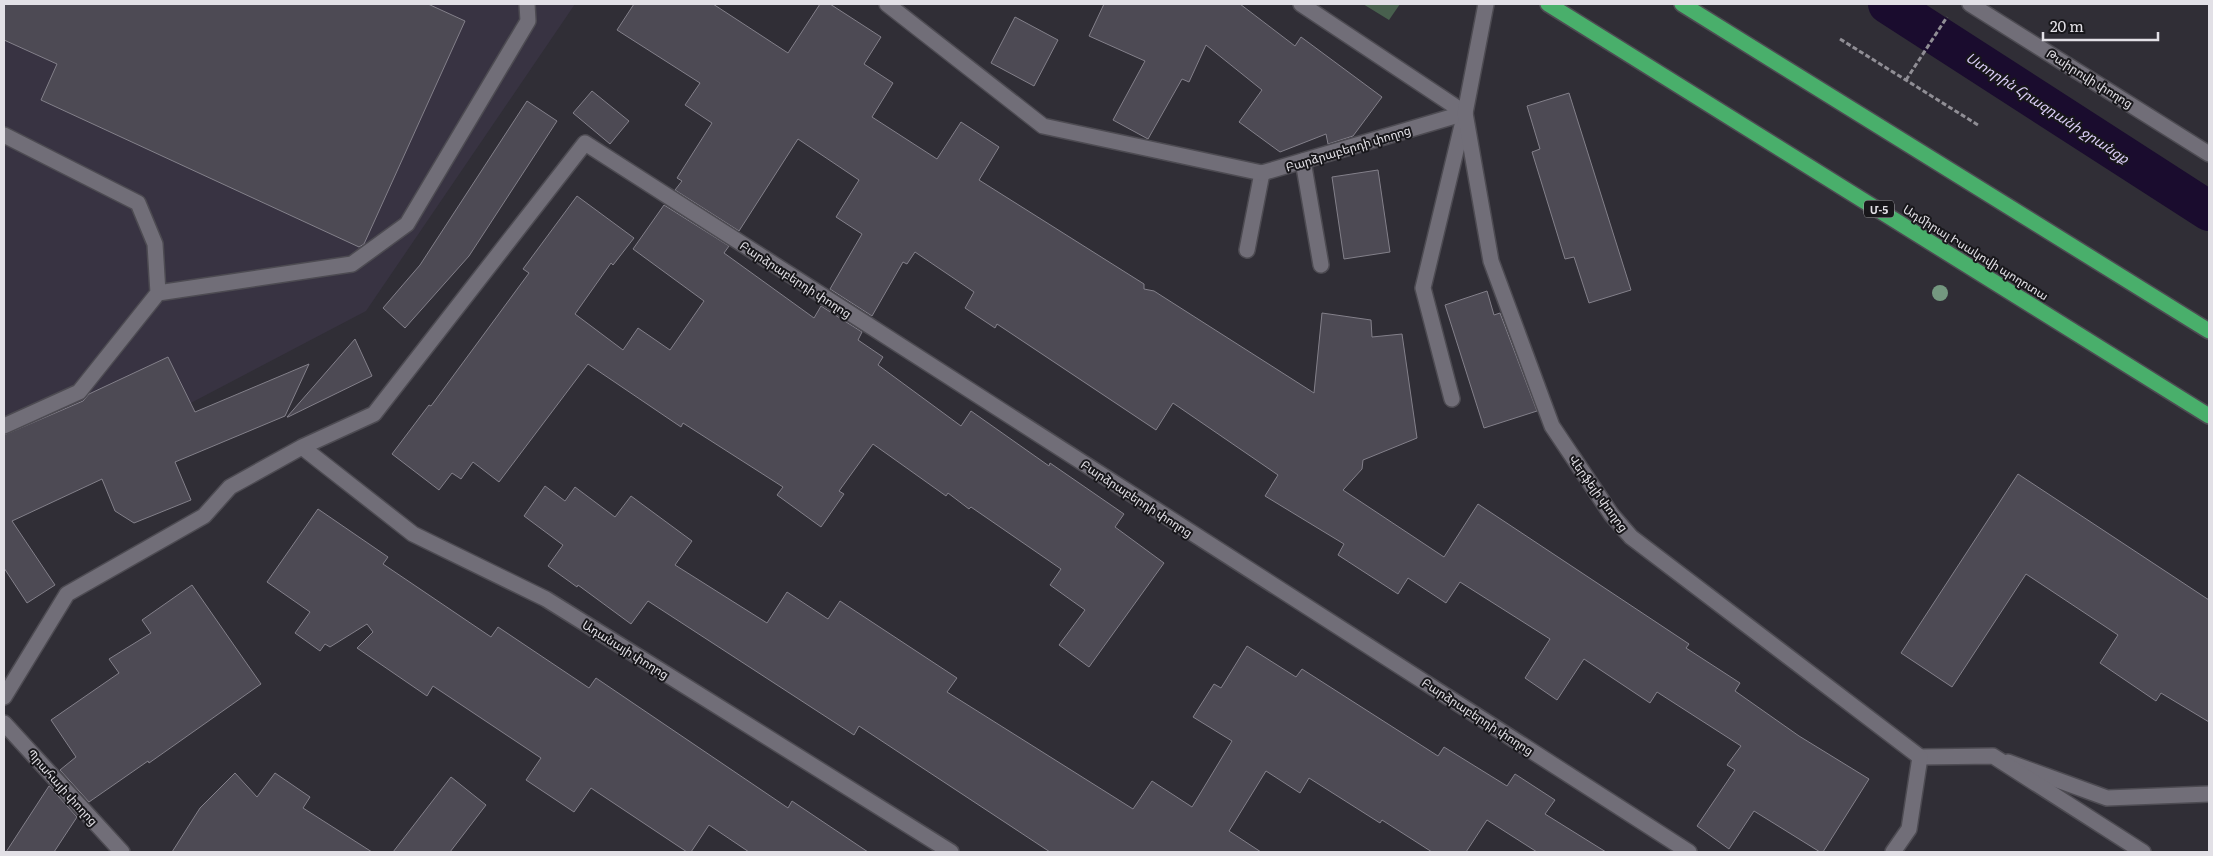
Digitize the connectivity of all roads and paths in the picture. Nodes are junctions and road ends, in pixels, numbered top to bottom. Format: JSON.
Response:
{"nodes":[{"id":1,"x":527,"y":4,"type":"edge"},
{"id":2,"x":887,"y":4,"type":"edge"},
{"id":3,"x":1301,"y":4,"type":"edge"},
{"id":4,"x":1486,"y":4,"type":"edge"},
{"id":5,"x":1548,"y":4,"type":"edge"},
{"id":6,"x":1682,"y":4,"type":"edge"},
{"id":7,"x":1970,"y":4,"type":"edge"},
{"id":8,"x":1950,"y":11,"type":"dead end"},
{"id":9,"x":1840,"y":39,"type":"dead end"},
{"id":10,"x":1906,"y":80,"type":"junction"},
{"id":11,"x":1465,"y":113,"type":"junction"},
{"id":12,"x":1978,"y":125,"type":"dead end"},
{"id":13,"x":4,"y":134,"type":"edge"},
{"id":14,"x":2209,"y":154,"type":"edge"},
{"id":15,"x":1302,"y":161,"type":"junction"},
{"id":16,"x":1262,"y":173,"type":"junction"},
{"id":17,"x":1248,"y":250,"type":"dead end"},
{"id":18,"x":1321,"y":264,"type":"dead end"},
{"id":19,"x":158,"y":293,"type":"junction"},
{"id":20,"x":2209,"y":331,"type":"edge"},
{"id":21,"x":1452,"y":399,"type":"dead end"},
{"id":22,"x":2209,"y":416,"type":"edge"},
{"id":23,"x":4,"y":426,"type":"edge"},
{"id":24,"x":302,"y":447,"type":"junction"},
{"id":25,"x":4,"y":697,"type":"edge"},
{"id":26,"x":4,"y":723,"type":"edge"},
{"id":27,"x":1993,"y":756,"type":"junction"},
{"id":28,"x":1920,"y":757,"type":"junction"},
{"id":29,"x":2209,"y":794,"type":"edge"},
{"id":30,"x":122,"y":852,"type":"edge"},
{"id":31,"x":951,"y":852,"type":"edge"},
{"id":32,"x":1689,"y":852,"type":"edge"},
{"id":33,"x":1893,"y":852,"type":"edge"},
{"id":34,"x":2143,"y":852,"type":"edge"}],
"edges":[{"from":1,"to":19,"type":"street"},
{"from":2,"to":16,"type":"street","name":"Բարձրաբերդի փողոց"},
{"from":3,"to":11,"type":"street"},
{"from":4,"to":11,"type":"street","name":"Վերֆելի փողոց"},
{"from":5,"to":22,"type":"highway","name":"Ադմիրալ Իսակովի պողոտա","number":"Մ-5"},
{"from":6,"to":20,"type":"highway"},
{"from":7,"to":14,"type":"street","name":"Թաիրովի փողոց"},
{"from":8,"to":10,"type":"path"},
{"from":9,"to":10,"type":"path"},
{"from":10,"to":12,"type":"path"},
{"from":11,"to":15,"type":"street","name":"Բարձրաբերդի փողոց"},
{"from":11,"to":21,"type":"street"},
{"from":11,"to":28,"type":"street","name":"Վերֆելի փողոց"},
{"from":13,"to":19,"type":"street"},
{"from":15,"to":16,"type":"street","name":"Բարձրաբերդի փողոց"},
{"from":15,"to":18,"type":"street"},
{"from":16,"to":17,"type":"street"},
{"from":19,"to":23,"type":"street"},
{"from":24,"to":25,"type":"street"},
{"from":24,"to":31,"type":"street","name":"Ադանայի փողոց"},
{"from":24,"to":32,"type":"street","name":"Բարձրաբերդի փողոց"},
{"from":26,"to":30,"type":"street","name":"Պրահայի փողոց"},
{"from":27,"to":28,"type":"street"},
{"from":27,"to":29,"type":"street"},
{"from":27,"to":34,"type":"street"},
{"from":28,"to":33,"type":"street"}]}
